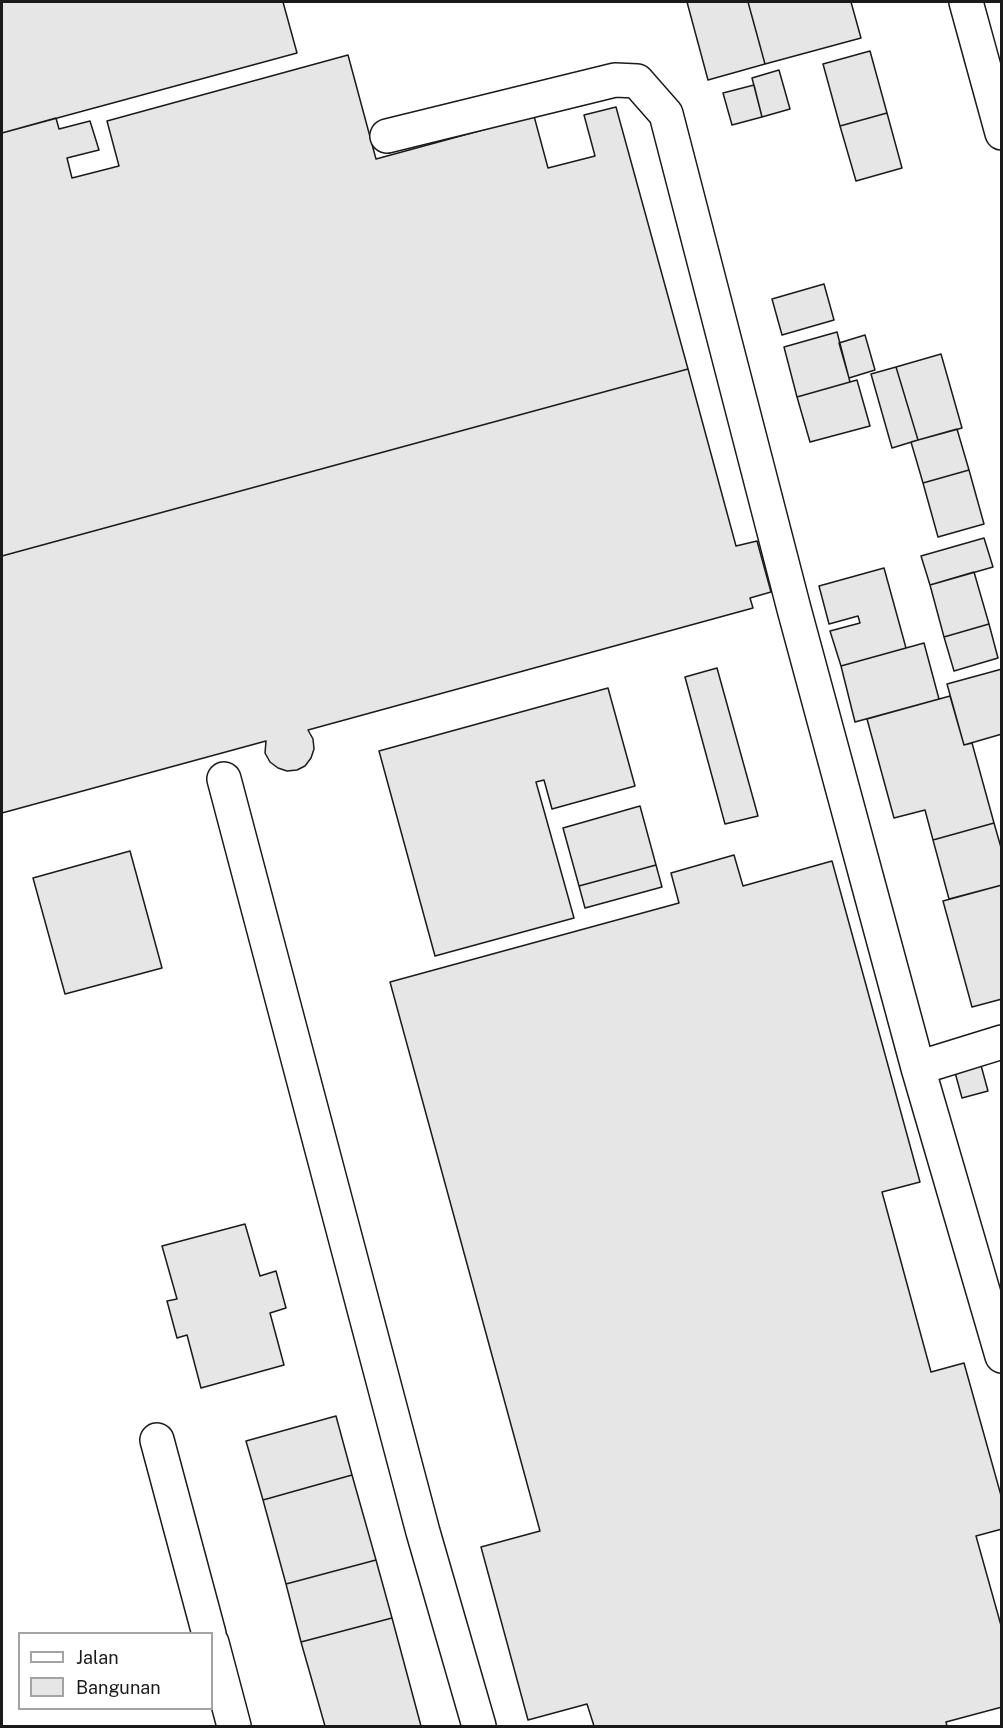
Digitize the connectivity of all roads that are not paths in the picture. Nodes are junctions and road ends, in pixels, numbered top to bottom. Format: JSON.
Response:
{"nodes":[{"id":1,"x":966,"y":2,"type":"edge"},
{"id":2,"x":1002,"y":133,"type":"edge"},
{"id":3,"x":387,"y":136,"type":"dead end"},
{"id":4,"x":225,"y":779,"type":"dead end"},
{"id":5,"x":1002,"y":1042,"type":"edge"},
{"id":6,"x":918,"y":1068,"type":"junction"},
{"id":7,"x":1002,"y":1356,"type":"edge"},
{"id":8,"x":157,"y":1440,"type":"dead end"},
{"id":9,"x":208,"y":1632,"type":"edge"},
{"id":10,"x":213,"y":1647,"type":"edge"},
{"id":11,"x":234,"y":1726,"type":"edge"},
{"id":12,"x":479,"y":1726,"type":"edge"}],
"edges":[{"from":1,"to":2,"type":"street"},
{"from":3,"to":6,"type":"street"},
{"from":4,"to":12,"type":"street"},
{"from":5,"to":6,"type":"street"},
{"from":6,"to":7,"type":"street"},
{"from":8,"to":9,"type":"street"},
{"from":10,"to":11,"type":"street"}]}
